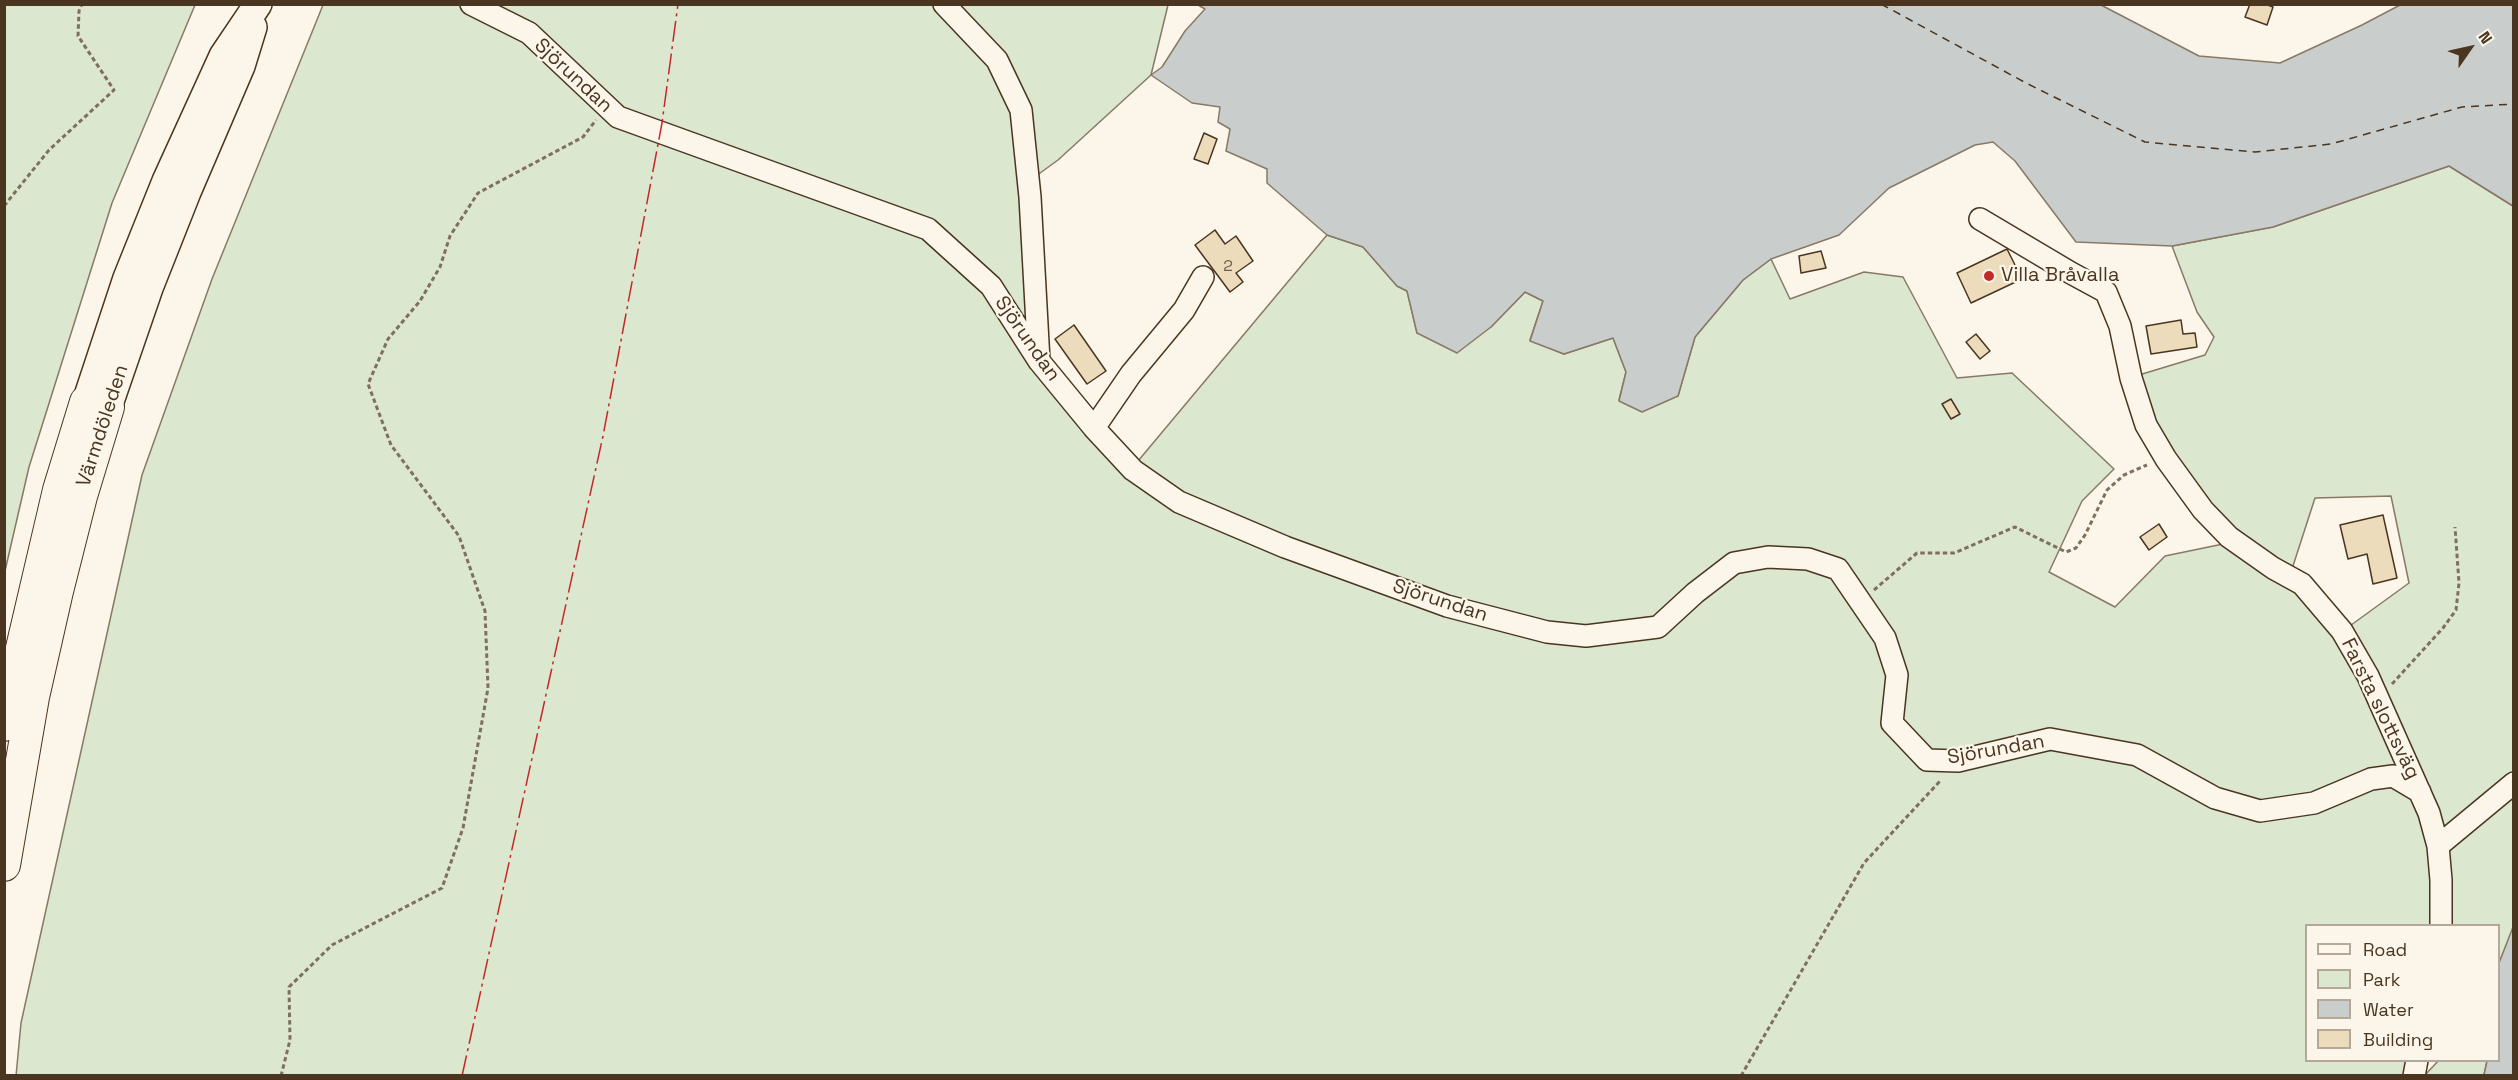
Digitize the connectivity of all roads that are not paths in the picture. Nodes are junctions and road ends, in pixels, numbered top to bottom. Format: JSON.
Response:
{"nodes":[{"id":1,"x":259,"y":4,"type":"edge"},
{"id":2,"x":471,"y":4,"type":"edge"},
{"id":3,"x":944,"y":4,"type":"edge"},
{"id":4,"x":1980,"y":219,"type":"dead end"},
{"id":5,"x":1203,"y":277,"type":"dead end"},
{"id":6,"x":1039,"y":361,"type":"junction"},
{"id":7,"x":97,"y":405,"type":"junction"},
{"id":8,"x":1094,"y":428,"type":"junction"},
{"id":9,"x":4,"y":725,"type":"edge"},
{"id":10,"x":2514,"y":783,"type":"edge"},
{"id":11,"x":2420,"y":792,"type":"junction"},
{"id":12,"x":2438,"y":846,"type":"junction"},
{"id":13,"x":4,"y":865,"type":"edge"},
{"id":14,"x":2441,"y":924,"type":"edge"}],
"edges":[{"from":1,"to":7,"type":"main road","name":"Värmdöleden"},
{"from":2,"to":6,"type":"street","name":"Sjörundan"},
{"from":3,"to":6,"type":"street"},
{"from":4,"to":11,"type":"street","name":"Farsta slottsväg"},
{"from":5,"to":8,"type":"street"},
{"from":6,"to":8,"type":"street","name":"Sjörundan"},
{"from":7,"to":9,"type":"highway","name":"Värmdöleden"},
{"from":7,"to":13,"type":"highway","name":"Värmdöleden"},
{"from":8,"to":11,"type":"street","name":"Sjörundan"},
{"from":10,"to":12,"type":"street"},
{"from":11,"to":12,"type":"street","name":"Farsta slottsväg"},
{"from":12,"to":14,"type":"street","name":"Farsta slottsväg"}]}
